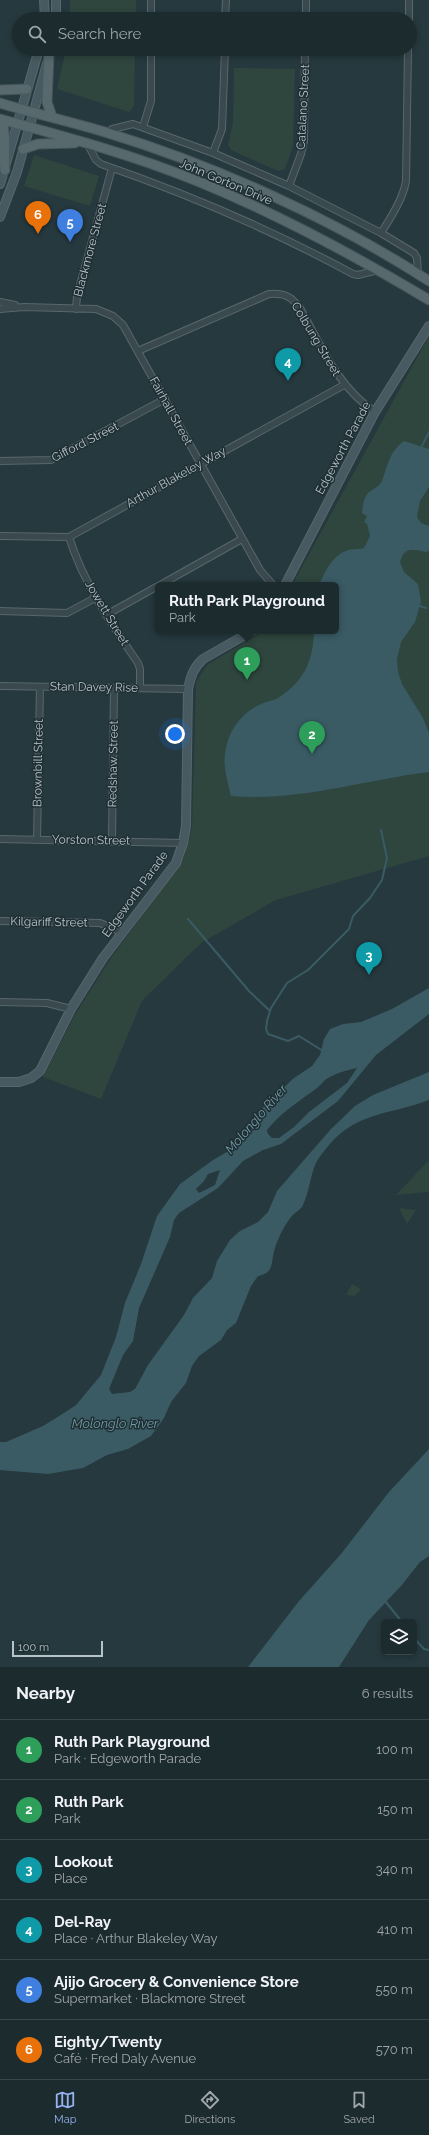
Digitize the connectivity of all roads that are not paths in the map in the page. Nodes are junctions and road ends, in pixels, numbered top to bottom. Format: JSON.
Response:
{"nodes":[{"id":1,"x":44,"y":0,"type":"edge"},
{"id":2,"x":56,"y":0,"type":"edge"},
{"id":3,"x":151,"y":0,"type":"edge"},
{"id":4,"x":226,"y":0,"type":"edge"},
{"id":5,"x":306,"y":0,"type":"edge"},
{"id":6,"x":409,"y":0,"type":"edge"},
{"id":7,"x":44,"y":12,"type":"edge"},
{"id":8,"x":56,"y":12,"type":"edge"},
{"id":9,"x":151,"y":12,"type":"edge"},
{"id":10,"x":225,"y":12,"type":"edge"},
{"id":11,"x":306,"y":12,"type":"edge"},
{"id":12,"x":409,"y":12,"type":"edge"},
{"id":13,"x":37,"y":56,"type":"edge"},
{"id":14,"x":49,"y":56,"type":"edge"},
{"id":15,"x":50,"y":56,"type":"edge"},
{"id":16,"x":151,"y":56,"type":"edge"},
{"id":17,"x":225,"y":56,"type":"edge"},
{"id":18,"x":305,"y":56,"type":"edge"},
{"id":19,"x":408,"y":56,"type":"edge"},
{"id":20,"x":0,"y":90,"type":"edge"},
{"id":21,"x":27,"y":90,"type":"junction"},
{"id":22,"x":0,"y":103,"type":"edge"},
{"id":23,"x":22,"y":109,"type":"junction"},
{"id":24,"x":33,"y":112,"type":"junction"},
{"id":25,"x":52,"y":117,"type":"junction"},
{"id":26,"x":1,"y":120,"type":"edge"},
{"id":27,"x":18,"y":124,"type":"junction"},
{"id":28,"x":29,"y":127,"type":"junction"},
{"id":29,"x":143,"y":127,"type":"junction"},
{"id":30,"x":109,"y":133,"type":"junction"},
{"id":31,"x":86,"y":143,"type":"junction"},
{"id":32,"x":23,"y":149,"type":"junction"},
{"id":33,"x":214,"y":153,"type":"junction"},
{"id":34,"x":112,"y":168,"type":"junction"},
{"id":35,"x":5,"y":170,"type":"junction"},
{"id":36,"x":0,"y":184,"type":"edge"},
{"id":37,"x":289,"y":186,"type":"junction"},
{"id":38,"x":0,"y":217,"type":"edge"},
{"id":39,"x":381,"y":232,"type":"junction"},
{"id":40,"x":378,"y":270,"type":"junction"},
{"id":41,"x":418,"y":274,"type":"junction"},
{"id":42,"x":429,"y":281,"type":"edge"},
{"id":43,"x":429,"y":300,"type":"edge"},
{"id":44,"x":0,"y":302,"type":"edge"},
{"id":45,"x":24,"y":307,"type":"junction"},
{"id":46,"x":0,"y":309,"type":"edge"},
{"id":47,"x":76,"y":309,"type":"junction"},
{"id":48,"x":429,"y":326,"type":"edge"},
{"id":49,"x":138,"y":351,"type":"junction"},
{"id":50,"x":344,"y":385,"type":"junction"},
{"id":51,"x":165,"y":399,"type":"junction"},
{"id":52,"x":375,"y":412,"type":"junction"},
{"id":53,"x":0,"y":461,"type":"edge"},
{"id":54,"x":201,"y":464,"type":"junction"},
{"id":55,"x":0,"y":536,"type":"edge"},
{"id":56,"x":68,"y":537,"type":"junction"},
{"id":57,"x":242,"y":539,"type":"junction"},
{"id":58,"x":166,"y":582,"type":"edge"},
{"id":59,"x":270,"y":582,"type":"edge"},
{"id":60,"x":287,"y":582,"type":"edge"},
{"id":61,"x":155,"y":588,"type":"edge"},
{"id":62,"x":97,"y":597,"type":"junction"},
{"id":63,"x":0,"y":611,"type":"edge"},
{"id":64,"x":106,"y":615,"type":"junction"},
{"id":65,"x":247,"y":634,"type":"edge"},
{"id":66,"x":0,"y":686,"type":"edge"},
{"id":67,"x":40,"y":687,"type":"junction"},
{"id":68,"x":114,"y":688,"type":"junction"},
{"id":69,"x":140,"y":688,"type":"junction"},
{"id":70,"x":188,"y":689,"type":"junction"},
{"id":71,"x":0,"y":839,"type":"edge"},
{"id":72,"x":37,"y":840,"type":"junction"},
{"id":73,"x":112,"y":841,"type":"junction"},
{"id":74,"x":183,"y":843,"type":"junction"},
{"id":75,"x":0,"y":921,"type":"edge"},
{"id":76,"x":121,"y":932,"type":"junction"},
{"id":77,"x":0,"y":1002,"type":"edge"},
{"id":78,"x":71,"y":1009,"type":"junction"},
{"id":79,"x":0,"y":1082,"type":"edge"}],
"edges":[{"from":1,"to":7,"type":"street"},
{"from":2,"to":8,"type":"street"},
{"from":3,"to":9,"type":"street"},
{"from":4,"to":10,"type":"street"},
{"from":5,"to":11,"type":"street"},
{"from":6,"to":12,"type":"street"},
{"from":13,"to":21,"type":"street"},
{"from":14,"to":24,"type":"street"},
{"from":15,"to":25,"type":"main road"},
{"from":16,"to":29,"type":"street"},
{"from":17,"to":33,"type":"street"},
{"from":18,"to":37,"type":"street","name":"Catalano Street"},
{"from":19,"to":39,"type":"street"},
{"from":20,"to":21,"type":"main road"},
{"from":21,"to":23,"type":"street"},
{"from":22,"to":23,"type":"main road","name":"John Gorton Drive"},
{"from":23,"to":24,"type":"main road","name":"John Gorton Drive"},
{"from":23,"to":27,"type":"street"},
{"from":24,"to":25,"type":"main road","name":"John Gorton Drive"},
{"from":24,"to":28,"type":"street"},
{"from":25,"to":30,"type":"main road","name":"John Gorton Drive"},
{"from":26,"to":27,"type":"main road","name":"John Gorton Drive"},
{"from":26,"to":35,"type":"main road"},
{"from":27,"to":28,"type":"main road","name":"John Gorton Drive"},
{"from":27,"to":35,"type":"street"},
{"from":28,"to":31,"type":"main road","name":"John Gorton Drive"},
{"from":28,"to":32,"type":"street"},
{"from":29,"to":30,"type":"street","name":"John Gorton Drive"},
{"from":29,"to":33,"type":"street","name":"John Gorton Drive"},
{"from":30,"to":41,"type":"main road","name":"John Gorton Drive"},
{"from":31,"to":32,"type":"main road"},
{"from":31,"to":34,"type":"street"},
{"from":31,"to":40,"type":"main road","name":"John Gorton Drive"},
{"from":32,"to":38,"type":"street"},
{"from":33,"to":37,"type":"street","name":"John Gorton Drive"},
{"from":34,"to":40,"type":"street"},
{"from":34,"to":47,"type":"street","name":"Blackmore Street"},
{"from":35,"to":36,"type":"street"},
{"from":37,"to":39,"type":"street","name":"John Gorton Drive"},
{"from":39,"to":41,"type":"street","name":"John Gorton Drive"},
{"from":40,"to":43,"type":"main road","name":"John Gorton Drive"},
{"from":41,"to":42,"type":"main road","name":"John Gorton Drive"},
{"from":44,"to":45,"type":"street","name":"Fairhall Street"},
{"from":45,"to":46,"type":"street","name":"Fairhall Street"},
{"from":45,"to":47,"type":"street","name":"Fairhall Street"},
{"from":47,"to":49,"type":"street","name":"Fairhall Street"},
{"from":48,"to":52,"type":"street","name":"Edgeworth Parade"},
{"from":49,"to":50,"type":"street","name":"Colbung Street"},
{"from":49,"to":51,"type":"street","name":"Fairhall Street"},
{"from":50,"to":52,"type":"street","name":"Colbung Street"},
{"from":50,"to":54,"type":"street","name":"Arthur Blakeley Way"},
{"from":51,"to":53,"type":"street","name":"Gifford Street"},
{"from":51,"to":54,"type":"street","name":"Fairhall Street"},
{"from":52,"to":60,"type":"street","name":"Edgeworth Parade"},
{"from":54,"to":56,"type":"street","name":"Arthur Blakeley Way"},
{"from":54,"to":57,"type":"street","name":"Fairhall Street"},
{"from":55,"to":56,"type":"street","name":"Arthur Blakeley Way"},
{"from":56,"to":62,"type":"street","name":"Jowett Street"},
{"from":57,"to":58,"type":"street"},
{"from":57,"to":59,"type":"street","name":"Fairhall Street"},
{"from":61,"to":64,"type":"street"},
{"from":62,"to":63,"type":"street"},
{"from":62,"to":64,"type":"street","name":"Jowett Street"},
{"from":64,"to":69,"type":"street","name":"Jowett Street"},
{"from":65,"to":70,"type":"street","name":"Edgeworth Parade"},
{"from":66,"to":67,"type":"street","name":"Stan Davey Rise"},
{"from":67,"to":68,"type":"street","name":"Stan Davey Rise"},
{"from":67,"to":72,"type":"street","name":"Brownbill Street"},
{"from":68,"to":69,"type":"street","name":"Stan Davey Rise"},
{"from":68,"to":73,"type":"street","name":"Redshaw Street"},
{"from":69,"to":70,"type":"street","name":"Stan Davey Rise"},
{"from":70,"to":74,"type":"street","name":"Edgeworth Parade"},
{"from":71,"to":72,"type":"street","name":"Yorston Street"},
{"from":72,"to":73,"type":"street","name":"Yorston Street"},
{"from":73,"to":74,"type":"street","name":"Yorston Street"},
{"from":74,"to":76,"type":"street","name":"Edgeworth Parade"},
{"from":75,"to":76,"type":"street","name":"Kilgariff Street"},
{"from":76,"to":78,"type":"street","name":"Edgeworth Parade"},
{"from":77,"to":78,"type":"street"},
{"from":78,"to":79,"type":"street","name":"Edgeworth Parade"}]}
